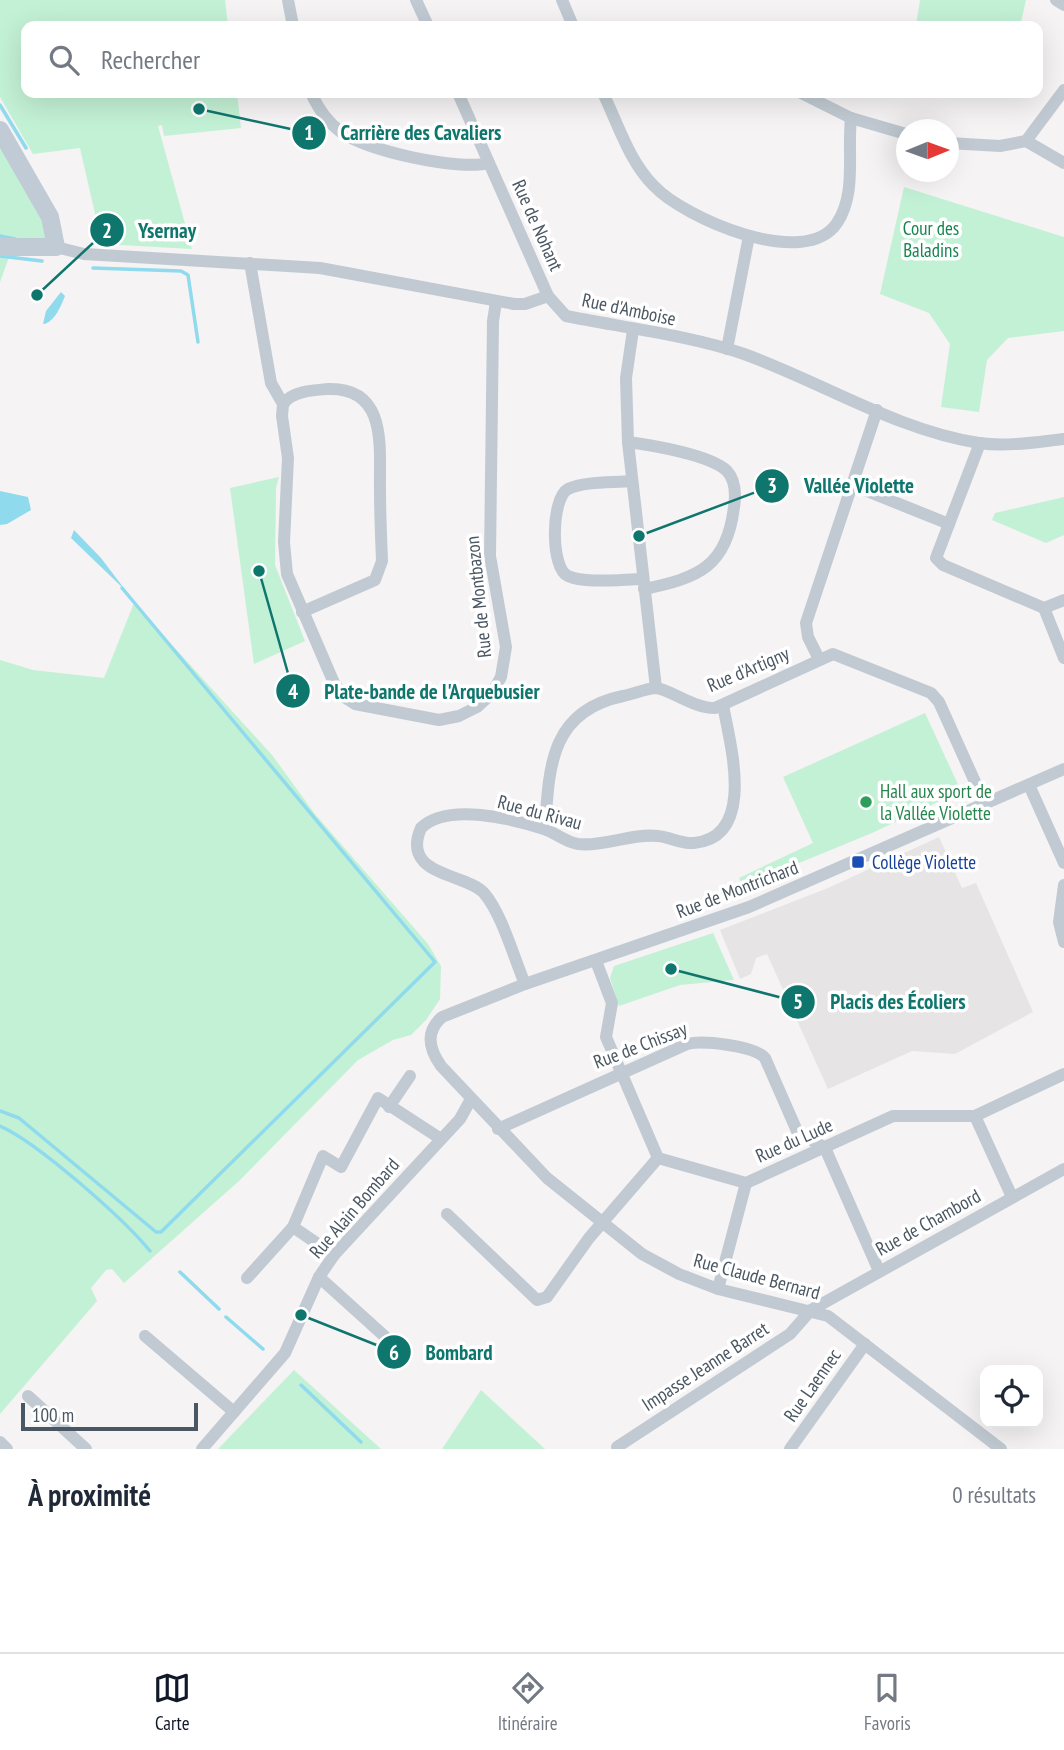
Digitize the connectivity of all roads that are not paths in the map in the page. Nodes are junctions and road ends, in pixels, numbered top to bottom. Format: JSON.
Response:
{"nodes":[{"id":1,"x":288,"y":0,"type":"edge"},
{"id":2,"x":416,"y":0,"type":"edge"},
{"id":3,"x":562,"y":0,"type":"edge"},
{"id":4,"x":1056,"y":0,"type":"edge"},
{"id":5,"x":1064,"y":5,"type":"edge"},
{"id":6,"x":292,"y":21,"type":"edge"},
{"id":7,"x":426,"y":21,"type":"edge"},
{"id":8,"x":571,"y":21,"type":"edge"},
{"id":9,"x":1064,"y":90,"type":"edge"},
{"id":10,"x":314,"y":98,"type":"edge"},
{"id":11,"x":460,"y":98,"type":"edge"},
{"id":12,"x":605,"y":98,"type":"edge"},
{"id":13,"x":811,"y":98,"type":"edge"},
{"id":14,"x":851,"y":118,"type":"junction"},
{"id":15,"x":0,"y":130,"type":"edge"},
{"id":16,"x":896,"y":131,"type":"edge"},
{"id":17,"x":1026,"y":141,"type":"junction"},
{"id":18,"x":959,"y":144,"type":"edge"},
{"id":19,"x":489,"y":163,"type":"junction"},
{"id":20,"x":1064,"y":163,"type":"edge"},
{"id":21,"x":749,"y":236,"type":"junction"},
{"id":22,"x":0,"y":247,"type":"edge"},
{"id":23,"x":55,"y":247,"type":"junction"},
{"id":24,"x":250,"y":263,"type":"junction"},
{"id":25,"x":548,"y":296,"type":"junction"},
{"id":26,"x":496,"y":302,"type":"junction"},
{"id":27,"x":633,"y":330,"type":"junction"},
{"id":28,"x":727,"y":349,"type":"junction"},
{"id":29,"x":283,"y":404,"type":"junction"},
{"id":30,"x":877,"y":410,"type":"junction"},
{"id":31,"x":1064,"y":439,"type":"edge"},
{"id":32,"x":628,"y":442,"type":"junction"},
{"id":33,"x":980,"y":443,"type":"junction"},
{"id":34,"x":632,"y":481,"type":"junction"},
{"id":35,"x":852,"y":485,"type":"junction"},
{"id":36,"x":948,"y":524,"type":"junction"},
{"id":37,"x":644,"y":584,"type":"junction"},
{"id":38,"x":1064,"y":600,"type":"edge"},
{"id":39,"x":1044,"y":608,"type":"junction"},
{"id":40,"x":302,"y":612,"type":"junction"},
{"id":41,"x":1064,"y":658,"type":"edge"},
{"id":42,"x":819,"y":659,"type":"junction"},
{"id":43,"x":656,"y":688,"type":"junction"},
{"id":44,"x":723,"y":705,"type":"junction"},
{"id":45,"x":1064,"y":769,"type":"edge"},
{"id":46,"x":1029,"y":785,"type":"junction"},
{"id":47,"x":985,"y":804,"type":"junction"},
{"id":48,"x":545,"y":830,"type":"junction"},
{"id":49,"x":1064,"y":863,"type":"edge"},
{"id":50,"x":1064,"y":886,"type":"edge"},
{"id":51,"x":1064,"y":942,"type":"edge"},
{"id":52,"x":596,"y":961,"type":"junction"},
{"id":53,"x":524,"y":984,"type":"junction"},
{"id":54,"x":430,"y":1040,"type":"joint"},
{"id":55,"x":620,"y":1072,"type":"junction"},
{"id":56,"x":1064,"y":1074,"type":"edge"},
{"id":57,"x":410,"y":1076,"type":"dead end"},
{"id":58,"x":471,"y":1099,"type":"junction"},
{"id":59,"x":389,"y":1107,"type":"junction"},
{"id":60,"x":975,"y":1116,"type":"junction"},
{"id":61,"x":498,"y":1129,"type":"junction"},
{"id":62,"x":441,"y":1139,"type":"junction"},
{"id":63,"x":825,"y":1148,"type":"junction"},
{"id":64,"x":658,"y":1158,"type":"junction"},
{"id":65,"x":1064,"y":1169,"type":"edge"},
{"id":66,"x":746,"y":1182,"type":"junction"},
{"id":67,"x":1012,"y":1197,"type":"junction"},
{"id":68,"x":447,"y":1214,"type":"dead end"},
{"id":69,"x":601,"y":1224,"type":"junction"},
{"id":70,"x":293,"y":1227,"type":"junction"},
{"id":71,"x":334,"y":1255,"type":"junction"},
{"id":72,"x":879,"y":1271,"type":"junction"},
{"id":73,"x":319,"y":1277,"type":"junction"},
{"id":74,"x":247,"y":1278,"type":"dead end"},
{"id":75,"x":718,"y":1289,"type":"junction"},
{"id":76,"x":811,"y":1310,"type":"junction"},
{"id":77,"x":145,"y":1336,"type":"dead end"},
{"id":78,"x":865,"y":1344,"type":"junction"},
{"id":79,"x":402,"y":1352,"type":"dead end"},
{"id":80,"x":28,"y":1396,"type":"dead end"},
{"id":81,"x":234,"y":1412,"type":"junction"},
{"id":82,"x":0,"y":1442,"type":"edge"},
{"id":83,"x":83,"y":1448,"type":"edge"},
{"id":84,"x":7,"y":1449,"type":"edge"},
{"id":85,"x":202,"y":1449,"type":"edge"},
{"id":86,"x":619,"y":1449,"type":"edge"},
{"id":87,"x":790,"y":1449,"type":"edge"},
{"id":88,"x":1001,"y":1449,"type":"edge"}],
"edges":[{"from":1,"to":6,"type":"street"},
{"from":2,"to":7,"type":"street"},
{"from":3,"to":8,"type":"street"},
{"from":4,"to":5,"type":"street"},
{"from":9,"to":17,"type":"street"},
{"from":10,"to":19,"type":"street"},
{"from":11,"to":19,"type":"street","name":"Rue de Nohant"},
{"from":12,"to":21,"type":"street"},
{"from":13,"to":14,"type":"street"},
{"from":14,"to":16,"type":"street"},
{"from":14,"to":21,"type":"street"},
{"from":15,"to":23,"type":"street"},
{"from":17,"to":18,"type":"street"},
{"from":17,"to":20,"type":"street"},
{"from":19,"to":25,"type":"street","name":"Rue de Nohant"},
{"from":21,"to":28,"type":"street"},
{"from":22,"to":23,"type":"street"},
{"from":23,"to":24,"type":"street"},
{"from":24,"to":26,"type":"street"},
{"from":24,"to":29,"type":"street","name":"Rue de Montbazon"},
{"from":25,"to":26,"type":"street"},
{"from":25,"to":27,"type":"street","name":"Rue d'Amboise"},
{"from":26,"to":40,"type":"street","name":"Rue de Montbazon"},
{"from":27,"to":28,"type":"street","name":"Rue d'Amboise"},
{"from":27,"to":32,"type":"street"},
{"from":28,"to":30,"type":"street","name":"Rue d'Amboise"},
{"from":29,"to":40,"type":"street","name":"Rue de Montbazon"},
{"from":29,"to":40,"type":"street"},
{"from":30,"to":33,"type":"street","name":"Rue d'Amboise"},
{"from":30,"to":35,"type":"street"},
{"from":31,"to":33,"type":"street","name":"Rue d'Amboise"},
{"from":32,"to":34,"type":"street"},
{"from":32,"to":37,"type":"street"},
{"from":33,"to":36,"type":"street"},
{"from":34,"to":37,"type":"street"},
{"from":34,"to":37,"type":"street"},
{"from":35,"to":36,"type":"street"},
{"from":35,"to":42,"type":"street"},
{"from":36,"to":39,"type":"street"},
{"from":37,"to":43,"type":"street"},
{"from":38,"to":39,"type":"street"},
{"from":39,"to":41,"type":"street"},
{"from":42,"to":44,"type":"street","name":"Rue d'Artigny"},
{"from":42,"to":47,"type":"street","name":"Rue d'Artigny"},
{"from":43,"to":44,"type":"street","name":"Rue d'Artigny"},
{"from":43,"to":48,"type":"street"},
{"from":44,"to":48,"type":"street","name":"Rue du Rivau"},
{"from":45,"to":46,"type":"street","name":"Rue de Montrichard"},
{"from":46,"to":47,"type":"street","name":"Rue de Montrichard"},
{"from":46,"to":49,"type":"street"},
{"from":47,"to":52,"type":"street","name":"Rue de Montrichard"},
{"from":48,"to":53,"type":"street","name":"Rue du Rivau"},
{"from":50,"to":51,"type":"street"},
{"from":52,"to":53,"type":"street","name":"Rue de Montrichard"},
{"from":52,"to":55,"type":"street"},
{"from":53,"to":54,"type":"street","name":"Rue de Montrichard"},
{"from":54,"to":58,"type":"street","name":"Rue Claude Bernard"},
{"from":55,"to":61,"type":"street","name":"Rue de Chissay"},
{"from":55,"to":63,"type":"street","name":"Rue de Chissay"},
{"from":55,"to":64,"type":"street"},
{"from":56,"to":60,"type":"street","name":"Rue du Lude"},
{"from":57,"to":59,"type":"street"},
{"from":58,"to":61,"type":"street","name":"Rue Claude Bernard"},
{"from":58,"to":62,"type":"street","name":"Rue Alain Bombard"},
{"from":59,"to":62,"type":"street"},
{"from":59,"to":70,"type":"street"},
{"from":60,"to":63,"type":"street","name":"Rue du Lude"},
{"from":60,"to":67,"type":"street"},
{"from":61,"to":69,"type":"street","name":"Rue Claude Bernard"},
{"from":62,"to":71,"type":"street","name":"Rue Alain Bombard"},
{"from":63,"to":66,"type":"street","name":"Rue du Lude"},
{"from":63,"to":72,"type":"street"},
{"from":64,"to":66,"type":"street","name":"Rue du Lude"},
{"from":64,"to":69,"type":"street"},
{"from":65,"to":67,"type":"street","name":"Rue de Chambord"},
{"from":66,"to":75,"type":"street"},
{"from":67,"to":72,"type":"street","name":"Rue de Chambord"},
{"from":68,"to":69,"type":"street"},
{"from":69,"to":75,"type":"street","name":"Rue Claude Bernard"},
{"from":70,"to":71,"type":"street"},
{"from":70,"to":74,"type":"street"},
{"from":71,"to":73,"type":"street","name":"Rue Alain Bombard"},
{"from":72,"to":76,"type":"street","name":"Rue de Chambord"},
{"from":73,"to":79,"type":"street"},
{"from":73,"to":81,"type":"street","name":"Rue Alain Bombard"},
{"from":75,"to":76,"type":"street","name":"Rue Claude Bernard"},
{"from":76,"to":78,"type":"street","name":"Rue Claude Bernard"},
{"from":76,"to":86,"type":"street","name":"Impasse Jeanne Barret"},
{"from":77,"to":81,"type":"street"},
{"from":78,"to":87,"type":"street","name":"Rue Laennec"},
{"from":78,"to":88,"type":"street","name":"Rue Claude Bernard"},
{"from":80,"to":83,"type":"street"},
{"from":81,"to":85,"type":"street","name":"Rue Alain Bombard"},
{"from":82,"to":84,"type":"street"}]}
